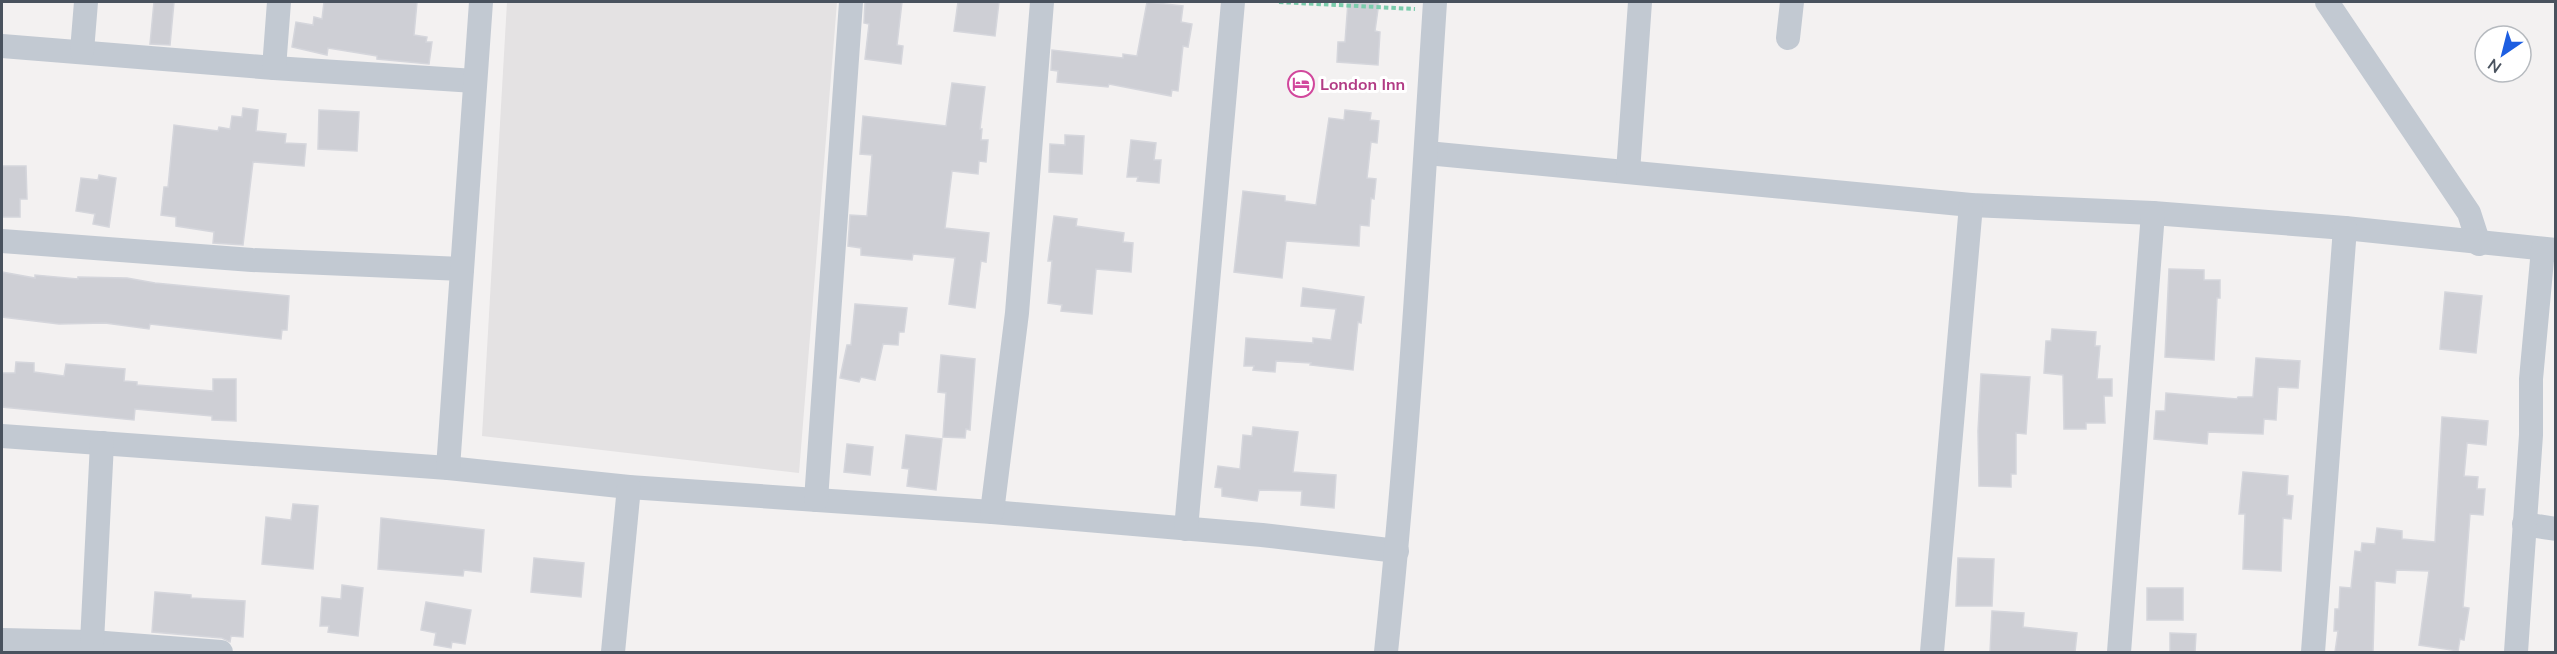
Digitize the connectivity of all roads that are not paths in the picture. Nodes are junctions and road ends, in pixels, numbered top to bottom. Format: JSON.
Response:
{"nodes":[{"id":1,"x":86,"y":2,"type":"edge"},
{"id":2,"x":279,"y":2,"type":"edge"},
{"id":3,"x":481,"y":2,"type":"edge"},
{"id":4,"x":851,"y":2,"type":"edge"},
{"id":5,"x":1042,"y":2,"type":"edge"},
{"id":6,"x":1233,"y":2,"type":"edge"},
{"id":7,"x":1640,"y":2,"type":"edge"},
{"id":8,"x":1792,"y":2,"type":"edge"},
{"id":9,"x":2327,"y":2,"type":"edge"},
{"id":10,"x":1434,"y":6,"type":"edge"},
{"id":11,"x":1788,"y":39,"type":"dead end"},
{"id":12,"x":2,"y":46,"type":"edge"},
{"id":13,"x":82,"y":51,"type":"junction"},
{"id":14,"x":274,"y":68,"type":"junction"},
{"id":15,"x":475,"y":81,"type":"junction"},
{"id":16,"x":1427,"y":153,"type":"junction"},
{"id":17,"x":1628,"y":172,"type":"junction"},
{"id":18,"x":1971,"y":205,"type":"junction"},
{"id":19,"x":2153,"y":213,"type":"junction"},
{"id":20,"x":2345,"y":228,"type":"junction"},
{"id":21,"x":2,"y":241,"type":"edge"},
{"id":22,"x":2479,"y":244,"type":"junction"},
{"id":23,"x":2549,"y":250,"type":"edge"},
{"id":24,"x":462,"y":269,"type":"junction"},
{"id":25,"x":2,"y":436,"type":"edge"},
{"id":26,"x":102,"y":443,"type":"junction"},
{"id":27,"x":448,"y":468,"type":"junction"},
{"id":28,"x":629,"y":487,"type":"junction"},
{"id":29,"x":816,"y":500,"type":"junction"},
{"id":30,"x":992,"y":512,"type":"junction"},
{"id":31,"x":2524,"y":524,"type":"junction"},
{"id":32,"x":1186,"y":529,"type":"junction"},
{"id":33,"x":2556,"y":529,"type":"edge"},
{"id":34,"x":1397,"y":551,"type":"junction"},
{"id":35,"x":2,"y":640,"type":"edge"},
{"id":36,"x":92,"y":642,"type":"junction"},
{"id":37,"x":221,"y":652,"type":"edge"},
{"id":38,"x":613,"y":652,"type":"edge"},
{"id":39,"x":1386,"y":652,"type":"edge"},
{"id":40,"x":1932,"y":652,"type":"edge"},
{"id":41,"x":2119,"y":652,"type":"edge"},
{"id":42,"x":2313,"y":652,"type":"edge"},
{"id":43,"x":2516,"y":652,"type":"edge"}],
"edges":[{"from":1,"to":13,"type":"street"},
{"from":2,"to":14,"type":"street"},
{"from":3,"to":15,"type":"street"},
{"from":4,"to":29,"type":"street"},
{"from":5,"to":30,"type":"street"},
{"from":6,"to":32,"type":"street"},
{"from":7,"to":17,"type":"street"},
{"from":8,"to":11,"type":"street"},
{"from":9,"to":22,"type":"street"},
{"from":10,"to":16,"type":"street"},
{"from":12,"to":13,"type":"street"},
{"from":13,"to":14,"type":"street"},
{"from":14,"to":15,"type":"street"},
{"from":15,"to":24,"type":"street"},
{"from":16,"to":17,"type":"street"},
{"from":16,"to":34,"type":"street"},
{"from":17,"to":18,"type":"street"},
{"from":18,"to":19,"type":"street"},
{"from":18,"to":40,"type":"street"},
{"from":19,"to":20,"type":"street"},
{"from":19,"to":41,"type":"street"},
{"from":20,"to":22,"type":"street"},
{"from":20,"to":42,"type":"street"},
{"from":21,"to":24,"type":"street"},
{"from":22,"to":23,"type":"street"},
{"from":23,"to":31,"type":"street"},
{"from":24,"to":27,"type":"street"},
{"from":25,"to":26,"type":"street"},
{"from":26,"to":27,"type":"street"},
{"from":26,"to":36,"type":"street"},
{"from":27,"to":28,"type":"street"},
{"from":28,"to":29,"type":"street"},
{"from":28,"to":38,"type":"street"},
{"from":29,"to":30,"type":"street"},
{"from":30,"to":32,"type":"street"},
{"from":31,"to":33,"type":"street"},
{"from":31,"to":43,"type":"street"},
{"from":32,"to":34,"type":"street"},
{"from":34,"to":39,"type":"street"},
{"from":35,"to":36,"type":"street"},
{"from":36,"to":37,"type":"street"}]}
